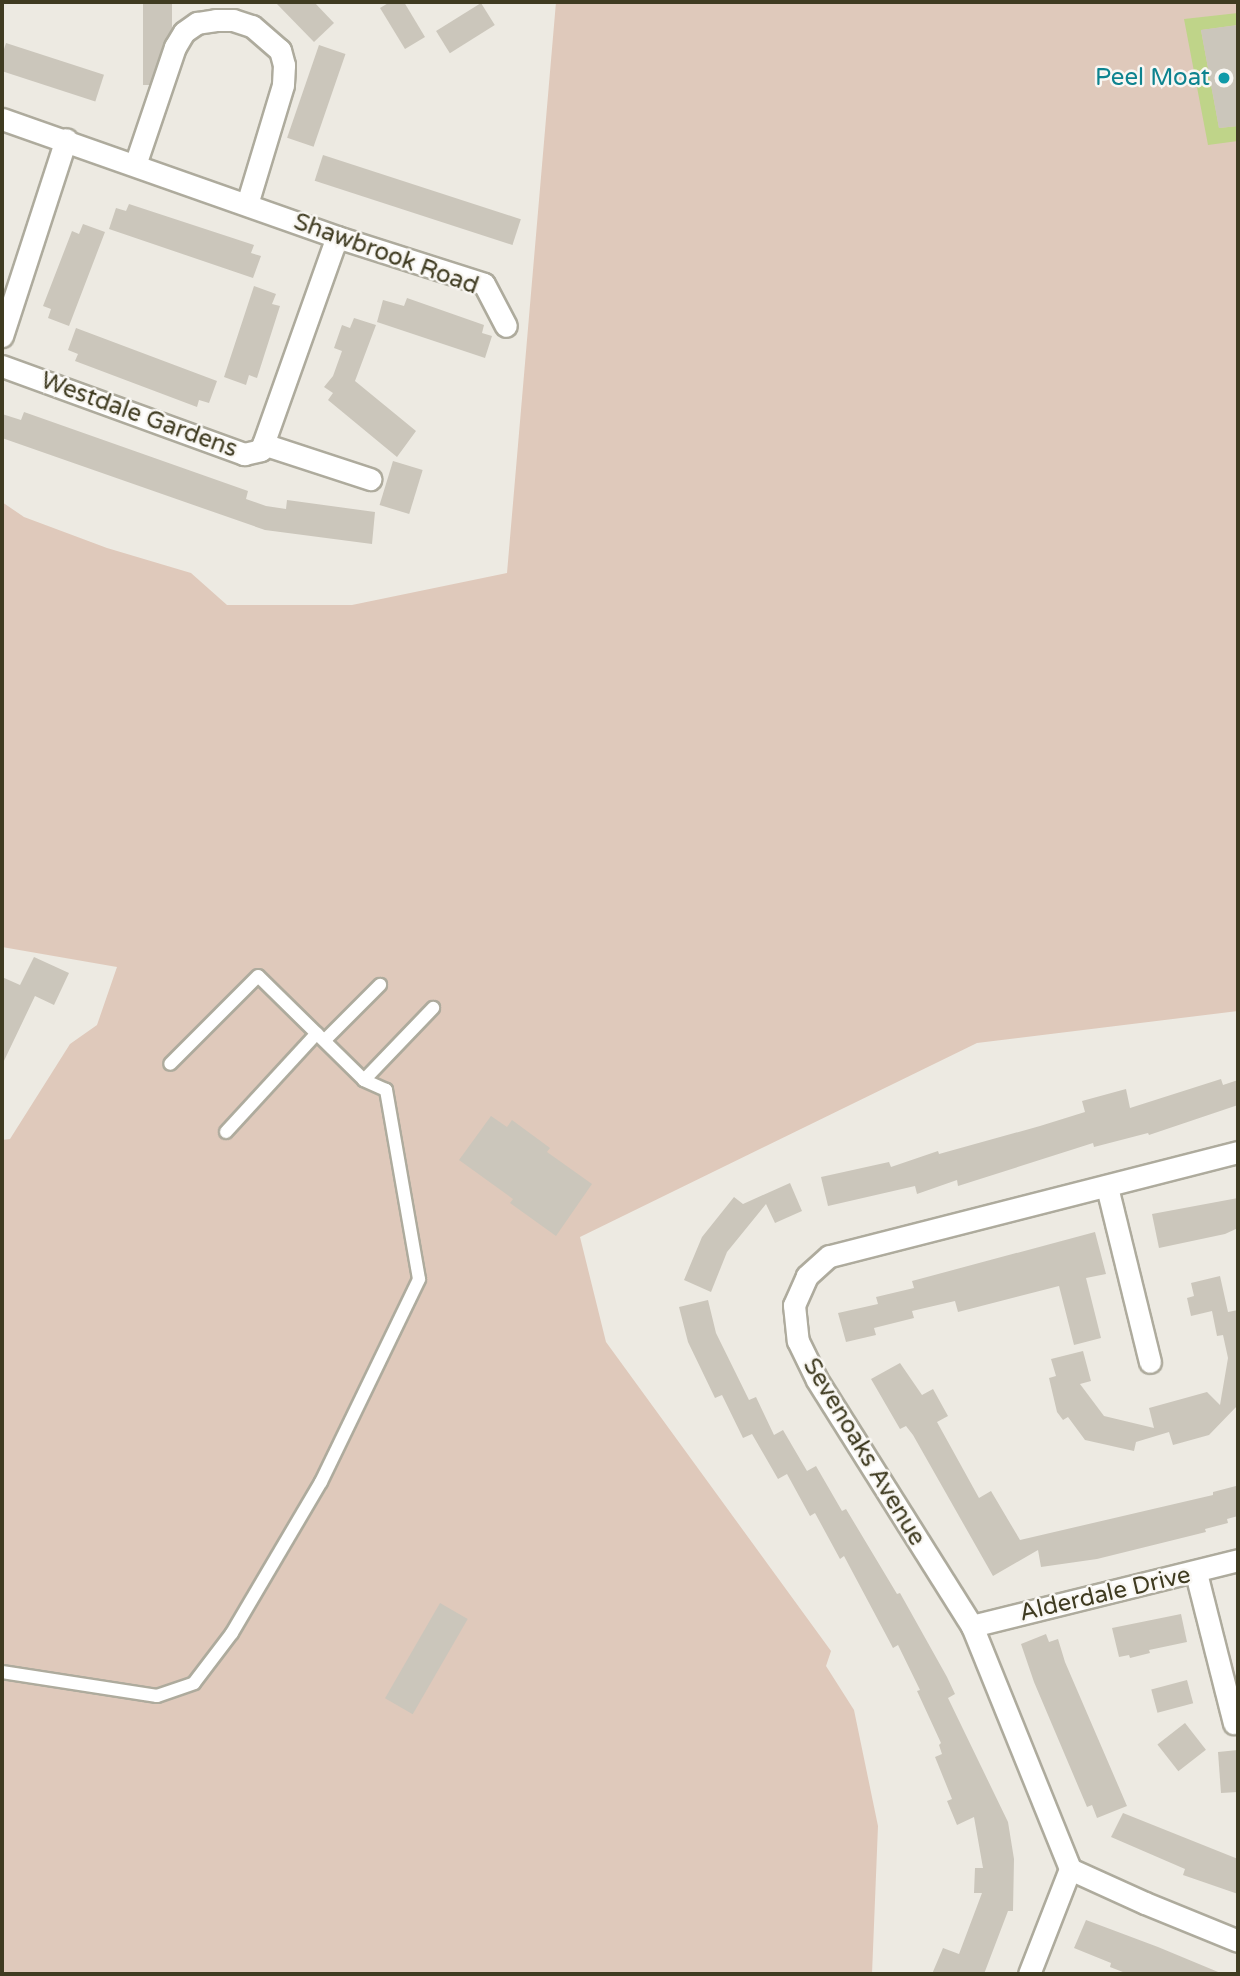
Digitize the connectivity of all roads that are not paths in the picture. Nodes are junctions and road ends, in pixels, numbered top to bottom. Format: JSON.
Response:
{"nodes":[{"id":1,"x":2,"y":119,"type":"edge"},
{"id":2,"x":66,"y":139,"type":"junction"},
{"id":3,"x":135,"y":165,"type":"junction"},
{"id":4,"x":247,"y":204,"type":"junction"},
{"id":5,"x":337,"y":237,"type":"junction"},
{"id":6,"x":506,"y":326,"type":"dead end"},
{"id":7,"x":2,"y":337,"type":"edge"},
{"id":8,"x":2,"y":366,"type":"edge"},
{"id":9,"x":263,"y":444,"type":"junction"},
{"id":10,"x":370,"y":479,"type":"dead end"},
{"id":11,"x":380,"y":985,"type":"dead end"},
{"id":12,"x":433,"y":1008,"type":"dead end"},
{"id":13,"x":321,"y":1037,"type":"junction"},
{"id":14,"x":170,"y":1064,"type":"dead end"},
{"id":15,"x":364,"y":1080,"type":"junction"},
{"id":16,"x":226,"y":1132,"type":"dead end"},
{"id":17,"x":1238,"y":1152,"type":"edge"},
{"id":18,"x":1107,"y":1187,"type":"junction"},
{"id":19,"x":1150,"y":1362,"type":"dead end"},
{"id":20,"x":1238,"y":1560,"type":"edge"},
{"id":21,"x":1196,"y":1573,"type":"junction"},
{"id":22,"x":972,"y":1626,"type":"junction"},
{"id":23,"x":2,"y":1672,"type":"edge"},
{"id":24,"x":1234,"y":1723,"type":"dead end"},
{"id":25,"x":1070,"y":1869,"type":"junction"},
{"id":26,"x":1238,"y":1941,"type":"edge"},
{"id":27,"x":1029,"y":1974,"type":"edge"}],
"edges":[{"from":1,"to":2,"type":"street","name":"Shawbrook Road"},
{"from":2,"to":3,"type":"street","name":"Shawbrook Road"},
{"from":2,"to":7,"type":"street"},
{"from":3,"to":4,"type":"street","name":"Shawbrook Road"},
{"from":3,"to":4,"type":"street"},
{"from":4,"to":5,"type":"street","name":"Shawbrook Road"},
{"from":5,"to":6,"type":"street","name":"Shawbrook Road"},
{"from":5,"to":9,"type":"street","name":"Westdale Gardens"},
{"from":8,"to":9,"type":"street","name":"Westdale Gardens"},
{"from":9,"to":10,"type":"street"},
{"from":11,"to":13,"type":"lane"},
{"from":12,"to":15,"type":"lane"},
{"from":13,"to":14,"type":"lane"},
{"from":13,"to":15,"type":"lane"},
{"from":13,"to":16,"type":"lane"},
{"from":15,"to":23,"type":"lane"},
{"from":17,"to":18,"type":"street","name":"Sevenoaks Avenue"},
{"from":18,"to":19,"type":"street"},
{"from":18,"to":22,"type":"street","name":"Sevenoaks Avenue"},
{"from":20,"to":21,"type":"street","name":"Alderdale Drive"},
{"from":21,"to":22,"type":"street","name":"Alderdale Drive"},
{"from":21,"to":24,"type":"street"},
{"from":22,"to":25,"type":"street","name":"Sevenoaks Avenue"},
{"from":25,"to":26,"type":"street"},
{"from":25,"to":27,"type":"street"}]}
